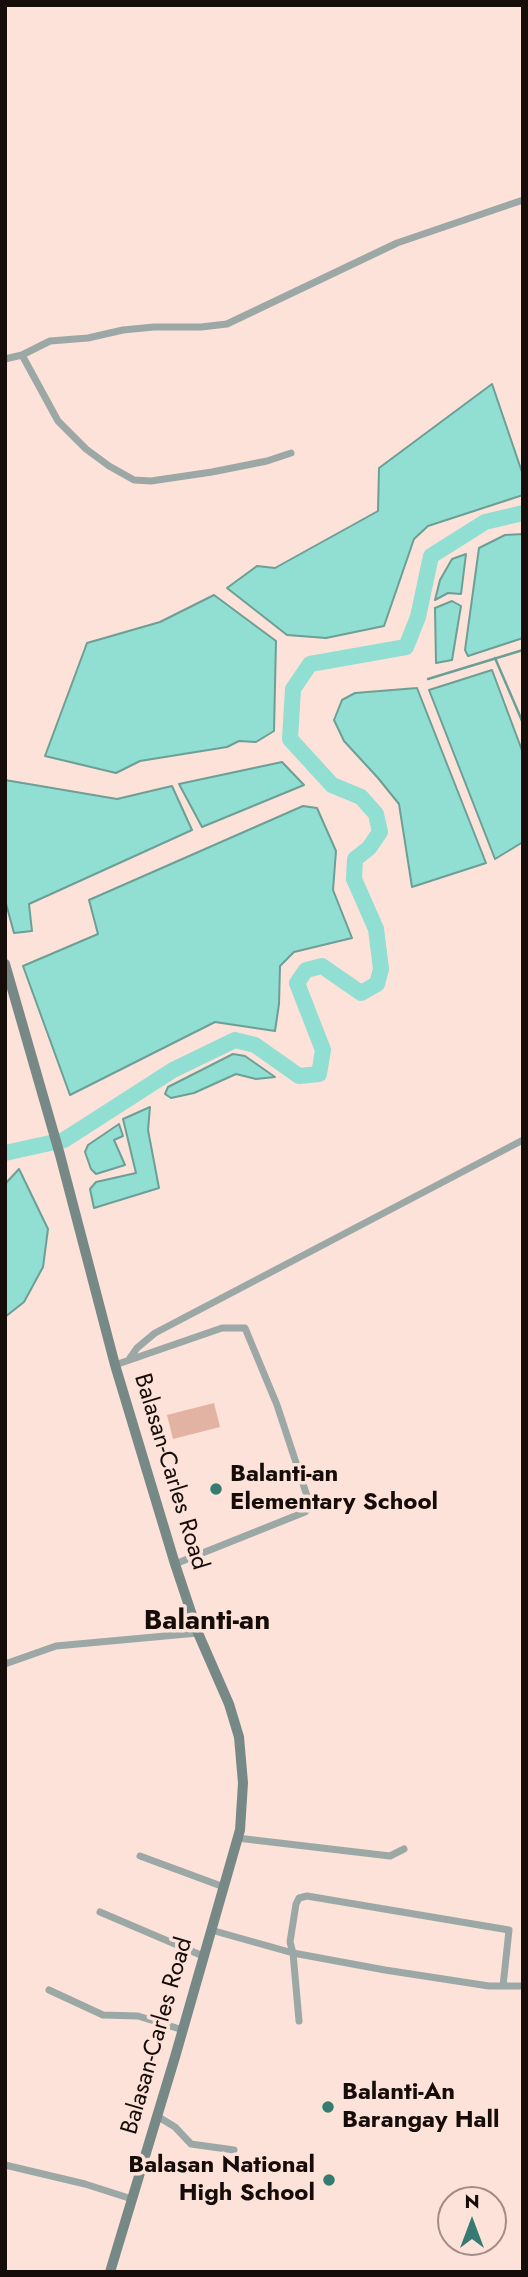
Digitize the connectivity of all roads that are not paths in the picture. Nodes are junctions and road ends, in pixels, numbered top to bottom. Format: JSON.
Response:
{"nodes":[{"id":1,"x":523,"y":200,"type":"edge"},
{"id":2,"x":22,"y":355,"type":"junction"},
{"id":3,"x":5,"y":359,"type":"edge"},
{"id":4,"x":290,"y":453,"type":"dead end"},
{"id":5,"x":5,"y":964,"type":"edge"},
{"id":6,"x":523,"y":1140,"type":"edge"},
{"id":7,"x":130,"y":1359,"type":"junction"},
{"id":8,"x":115,"y":1364,"type":"junction"},
{"id":9,"x":175,"y":1564,"type":"junction"},
{"id":10,"x":198,"y":1633,"type":"junction"},
{"id":11,"x":5,"y":1664,"type":"edge"},
{"id":12,"x":237,"y":1838,"type":"junction"},
{"id":13,"x":404,"y":1849,"type":"dead end"},
{"id":14,"x":140,"y":1856,"type":"dead end"},
{"id":15,"x":224,"y":1887,"type":"junction"},
{"id":16,"x":100,"y":1912,"type":"dead end"},
{"id":17,"x":211,"y":1930,"type":"junction"},
{"id":18,"x":293,"y":1952,"type":"junction"},
{"id":19,"x":203,"y":1956,"type":"junction"},
{"id":20,"x":503,"y":1986,"type":"junction"},
{"id":21,"x":523,"y":1986,"type":"edge"},
{"id":22,"x":49,"y":1990,"type":"dead end"},
{"id":23,"x":299,"y":2021,"type":"dead end"},
{"id":24,"x":183,"y":2030,"type":"junction"},
{"id":25,"x":157,"y":2116,"type":"junction"},
{"id":26,"x":234,"y":2150,"type":"dead end"},
{"id":27,"x":5,"y":2165,"type":"edge"},
{"id":28,"x":132,"y":2199,"type":"junction"},
{"id":29,"x":110,"y":2272,"type":"edge"}],
"edges":[{"from":1,"to":2,"type":"street"},
{"from":2,"to":3,"type":"street"},
{"from":2,"to":4,"type":"street"},
{"from":5,"to":8,"type":"main road","name":"Balasan-Carles Road"},
{"from":6,"to":7,"type":"street"},
{"from":7,"to":8,"type":"street"},
{"from":7,"to":9,"type":"street"},
{"from":8,"to":9,"type":"main road","name":"Balasan-Carles Road"},
{"from":9,"to":10,"type":"main road","name":"Balasan-Carles Road"},
{"from":10,"to":11,"type":"street"},
{"from":10,"to":12,"type":"main road","name":"Balasan-Carles Road"},
{"from":12,"to":13,"type":"street"},
{"from":12,"to":15,"type":"main road","name":"Balasan-Carles Road"},
{"from":14,"to":15,"type":"street"},
{"from":15,"to":17,"type":"main road","name":"Balasan-Carles Road"},
{"from":16,"to":19,"type":"street"},
{"from":17,"to":18,"type":"street"},
{"from":17,"to":19,"type":"main road","name":"Balasan-Carles Road"},
{"from":18,"to":20,"type":"street"},
{"from":18,"to":20,"type":"street"},
{"from":18,"to":23,"type":"street"},
{"from":19,"to":24,"type":"main road","name":"Balasan-Carles Road"},
{"from":20,"to":21,"type":"street"},
{"from":22,"to":24,"type":"street"},
{"from":24,"to":25,"type":"main road","name":"Balasan-Carles Road"},
{"from":25,"to":26,"type":"street"},
{"from":25,"to":28,"type":"main road","name":"Balasan-Carles Road"},
{"from":27,"to":28,"type":"street"},
{"from":28,"to":29,"type":"main road","name":"Balasan-Carles Road"}]}
